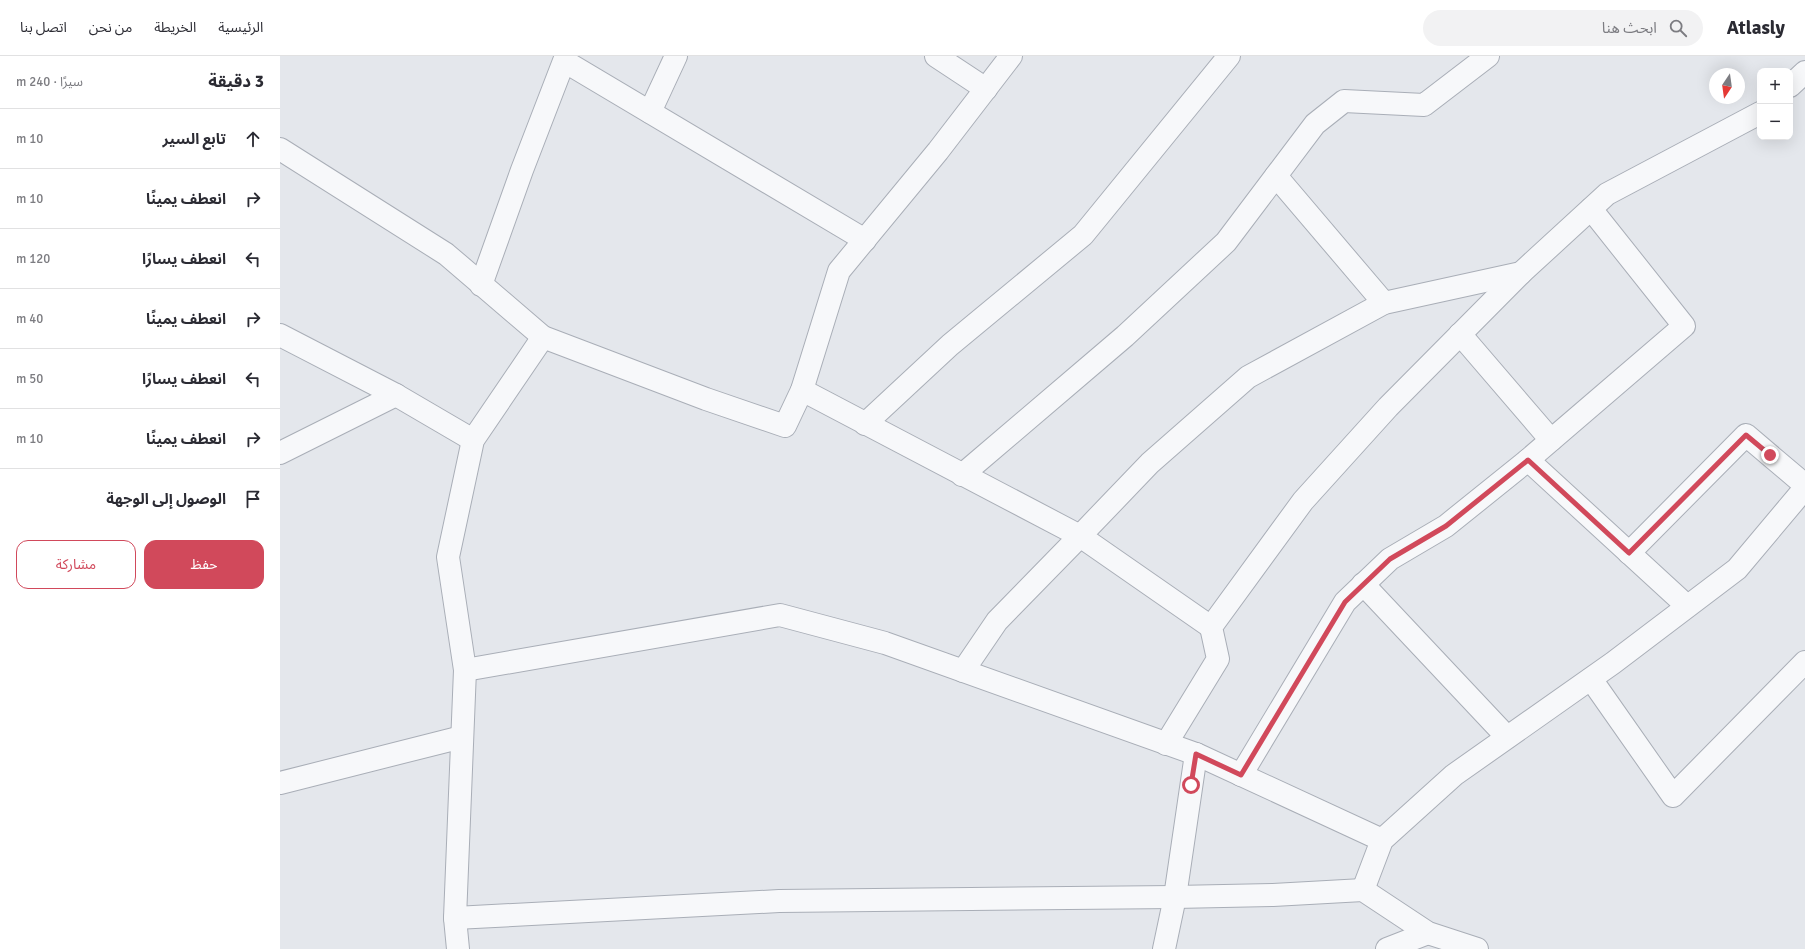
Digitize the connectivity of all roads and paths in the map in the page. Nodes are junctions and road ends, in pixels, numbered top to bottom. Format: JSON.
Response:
{"nodes":[{"id":1,"x":676,"y":56,"type":"edge"},
{"id":2,"x":936,"y":56,"type":"edge"},
{"id":3,"x":1010,"y":56,"type":"edge"},
{"id":4,"x":1229,"y":56,"type":"edge"},
{"id":5,"x":1485,"y":57,"type":"edge"},
{"id":6,"x":564,"y":59,"type":"edge"},
{"id":7,"x":1805,"y":72,"type":"edge"},
{"id":8,"x":1793,"y":83,"type":"edge"},
{"id":9,"x":986,"y":89,"type":"junction"},
{"id":10,"x":650,"y":112,"type":"junction"},
{"id":11,"x":1757,"y":115,"type":"edge"},
{"id":12,"x":280,"y":149,"type":"edge"},
{"id":13,"x":1276,"y":176,"type":"junction"},
{"id":14,"x":1591,"y":209,"type":"junction"},
{"id":15,"x":865,"y":240,"type":"junction"},
{"id":16,"x":1521,"y":273,"type":"junction"},
{"id":17,"x":481,"y":285,"type":"junction"},
{"id":18,"x":1384,"y":303,"type":"junction"},
{"id":19,"x":1460,"y":334,"type":"junction"},
{"id":20,"x":280,"y":335,"type":"edge"},
{"id":21,"x":543,"y":337,"type":"junction"},
{"id":22,"x":802,"y":390,"type":"junction"},
{"id":23,"x":396,"y":395,"type":"junction"},
{"id":24,"x":865,"y":424,"type":"junction"},
{"id":25,"x":474,"y":440,"type":"junction"},
{"id":26,"x":1551,"y":440,"type":"junction"},
{"id":27,"x":280,"y":453,"type":"edge"},
{"id":28,"x":1528,"y":460,"type":"junction"},
{"id":29,"x":962,"y":474,"type":"junction"},
{"id":30,"x":1805,"y":485,"type":"edge"},
{"id":31,"x":1805,"y":488,"type":"edge"},
{"id":32,"x":1080,"y":536,"type":"junction"},
{"id":33,"x":1629,"y":553,"type":"junction"},
{"id":34,"x":1363,"y":584,"type":"junction"},
{"id":35,"x":1688,"y":606,"type":"junction"},
{"id":36,"x":1211,"y":627,"type":"junction"},
{"id":37,"x":1805,"y":662,"type":"edge"},
{"id":38,"x":465,"y":670,"type":"junction"},
{"id":39,"x":963,"y":671,"type":"junction"},
{"id":40,"x":1591,"y":679,"type":"junction"},
{"id":41,"x":462,"y":737,"type":"junction"},
{"id":42,"x":1507,"y":737,"type":"junction"},
{"id":43,"x":1166,"y":744,"type":"junction"},
{"id":44,"x":1196,"y":754,"type":"junction"},
{"id":45,"x":1241,"y":775,"type":"junction"},
{"id":46,"x":280,"y":783,"type":"edge"},
{"id":47,"x":1382,"y":840,"type":"junction"},
{"id":48,"x":1363,"y":890,"type":"junction"},
{"id":49,"x":1174,"y":897,"type":"junction"},
{"id":50,"x":455,"y":918,"type":"junction"},
{"id":51,"x":1428,"y":933,"type":"junction"},
{"id":52,"x":458,"y":949,"type":"edge"},
{"id":53,"x":1164,"y":949,"type":"edge"},
{"id":54,"x":1387,"y":949,"type":"edge"},
{"id":55,"x":1477,"y":949,"type":"edge"}],
"edges":[{"from":1,"to":10,"type":"street"},
{"from":2,"to":9,"type":"street"},
{"from":3,"to":9,"type":"street"},
{"from":4,"to":24,"type":"street"},
{"from":5,"to":13,"type":"street"},
{"from":6,"to":10,"type":"street"},
{"from":6,"to":17,"type":"street"},
{"from":7,"to":8,"type":"street"},
{"from":9,"to":15,"type":"street"},
{"from":10,"to":15,"type":"street"},
{"from":11,"to":14,"type":"street"},
{"from":12,"to":17,"type":"street"},
{"from":13,"to":18,"type":"street"},
{"from":13,"to":29,"type":"street"},
{"from":14,"to":16,"type":"street"},
{"from":14,"to":26,"type":"street"},
{"from":15,"to":22,"type":"street"},
{"from":16,"to":18,"type":"street"},
{"from":16,"to":19,"type":"street"},
{"from":17,"to":21,"type":"street"},
{"from":18,"to":32,"type":"street"},
{"from":19,"to":26,"type":"street"},
{"from":19,"to":36,"type":"street"},
{"from":20,"to":23,"type":"street"},
{"from":21,"to":22,"type":"street"},
{"from":21,"to":25,"type":"street"},
{"from":22,"to":24,"type":"street"},
{"from":23,"to":25,"type":"street"},
{"from":23,"to":27,"type":"street"},
{"from":24,"to":29,"type":"street"},
{"from":25,"to":38,"type":"street"},
{"from":26,"to":28,"type":"street"},
{"from":28,"to":33,"type":"street"},
{"from":28,"to":34,"type":"street"},
{"from":29,"to":32,"type":"street"},
{"from":30,"to":33,"type":"street"},
{"from":31,"to":35,"type":"street"},
{"from":32,"to":36,"type":"street"},
{"from":32,"to":39,"type":"street"},
{"from":33,"to":35,"type":"street"},
{"from":34,"to":42,"type":"street"},
{"from":34,"to":45,"type":"street"},
{"from":35,"to":40,"type":"street"},
{"from":36,"to":43,"type":"street"},
{"from":37,"to":40,"type":"street"},
{"from":38,"to":39,"type":"street"},
{"from":38,"to":41,"type":"street"},
{"from":39,"to":43,"type":"street"},
{"from":40,"to":42,"type":"street"},
{"from":41,"to":46,"type":"street"},
{"from":41,"to":50,"type":"street"},
{"from":42,"to":47,"type":"street"},
{"from":43,"to":44,"type":"street"},
{"from":44,"to":45,"type":"street"},
{"from":44,"to":49,"type":"street"},
{"from":45,"to":47,"type":"street"},
{"from":47,"to":48,"type":"street"},
{"from":48,"to":49,"type":"street"},
{"from":48,"to":51,"type":"street"},
{"from":49,"to":50,"type":"street"},
{"from":49,"to":53,"type":"street"},
{"from":50,"to":52,"type":"street"},
{"from":51,"to":54,"type":"street"},
{"from":51,"to":55,"type":"street"}]}
